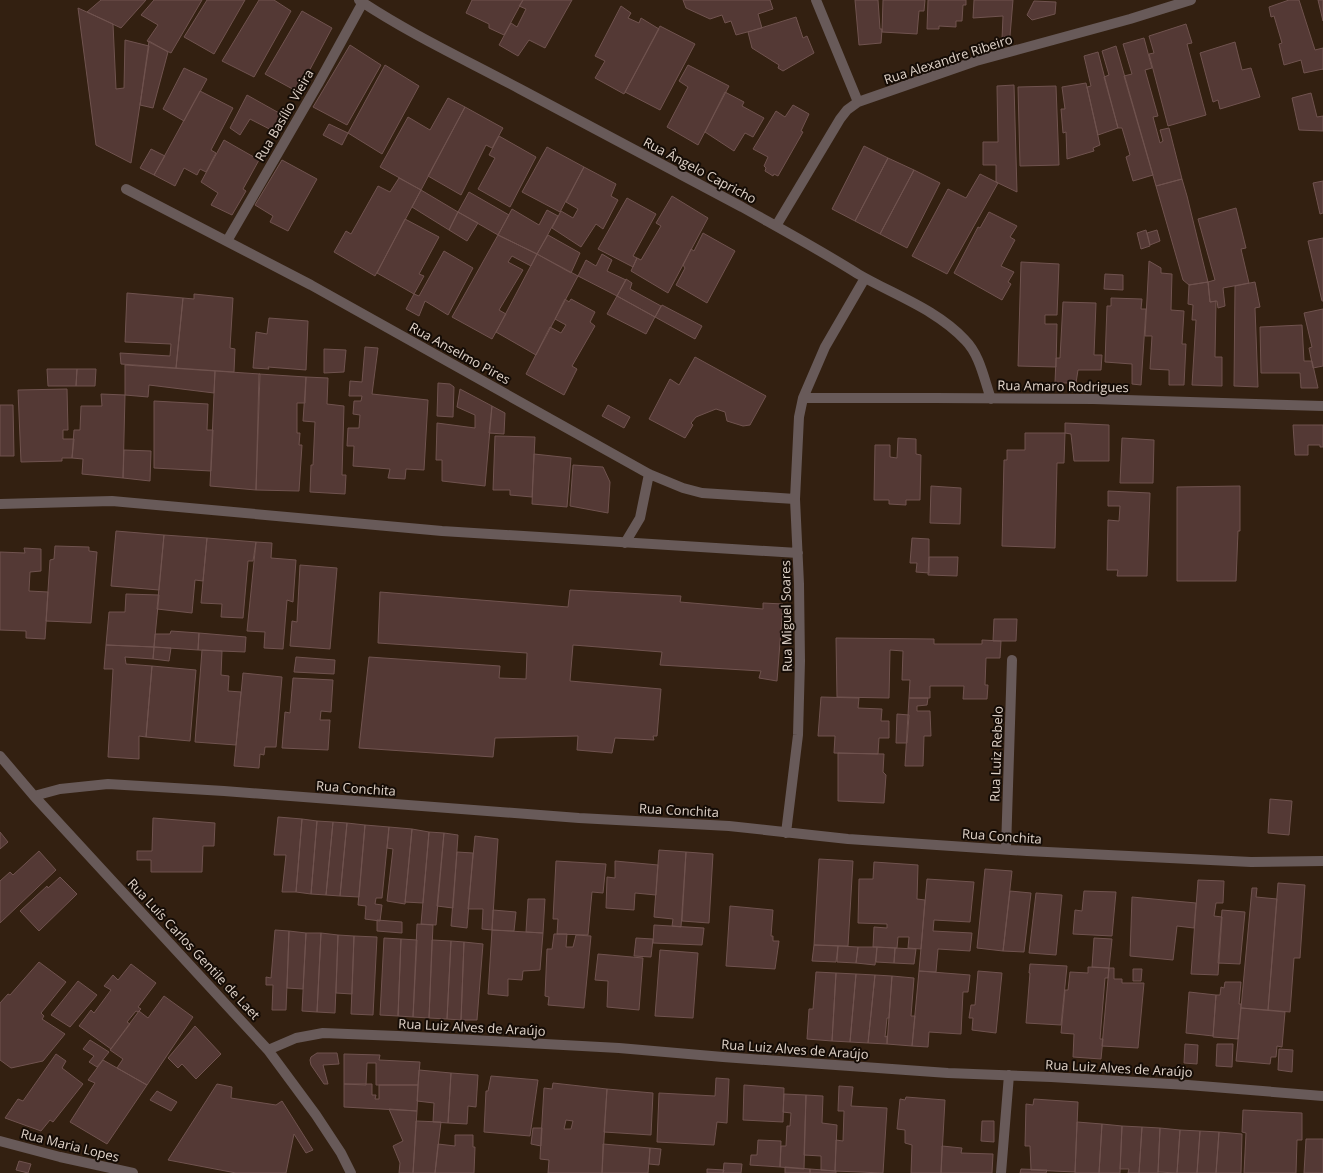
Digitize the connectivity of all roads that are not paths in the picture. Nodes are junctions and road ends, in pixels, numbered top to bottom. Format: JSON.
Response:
{"nodes":[{"id":1,"x":816,"y":0,"type":"edge"},
{"id":2,"x":1191,"y":0,"type":"edge"},
{"id":3,"x":361,"y":1,"type":"edge"},
{"id":4,"x":858,"y":102,"type":"junction"},
{"id":5,"x":126,"y":189,"type":"dead end"},
{"id":6,"x":776,"y":226,"type":"junction"},
{"id":7,"x":227,"y":241,"type":"junction"},
{"id":8,"x":866,"y":278,"type":"junction"},
{"id":9,"x":803,"y":398,"type":"junction"},
{"id":10,"x":991,"y":398,"type":"junction"},
{"id":11,"x":1323,"y":406,"type":"edge"},
{"id":12,"x":648,"y":474,"type":"junction"},
{"id":13,"x":795,"y":499,"type":"junction"},
{"id":14,"x":0,"y":504,"type":"edge"},
{"id":15,"x":625,"y":543,"type":"junction"},
{"id":16,"x":798,"y":553,"type":"junction"},
{"id":17,"x":1012,"y":660,"type":"dead end"},
{"id":18,"x":0,"y":756,"type":"edge"},
{"id":19,"x":34,"y":796,"type":"junction"},
{"id":20,"x":786,"y":833,"type":"junction"},
{"id":21,"x":1006,"y":849,"type":"junction"},
{"id":22,"x":1323,"y":861,"type":"edge"},
{"id":23,"x":268,"y":1050,"type":"junction"},
{"id":24,"x":1009,"y":1075,"type":"junction"},
{"id":25,"x":1323,"y":1096,"type":"edge"},
{"id":26,"x":0,"y":1141,"type":"edge"},
{"id":27,"x":133,"y":1173,"type":"edge"},
{"id":28,"x":351,"y":1173,"type":"edge"},
{"id":29,"x":1001,"y":1173,"type":"edge"}],
"edges":[{"from":1,"to":4,"type":"street"},
{"from":2,"to":4,"type":"street","name":"Rua Alexandre Ribeiro"},
{"from":3,"to":6,"type":"street","name":"Rua Ângelo Capricho"},
{"from":3,"to":7,"type":"street","name":"Rua Basílio Vieira"},
{"from":4,"to":6,"type":"street","name":"Rua Alexandre Ribeiro"},
{"from":5,"to":7,"type":"street","name":"Rua Anselmo Pires"},
{"from":6,"to":8,"type":"street","name":"Rua Ângelo Capricho"},
{"from":7,"to":12,"type":"street","name":"Rua Anselmo Pires"},
{"from":8,"to":9,"type":"street","name":"Rua Miguel Soares"},
{"from":8,"to":10,"type":"street","name":"Rua Ângelo Capricho"},
{"from":9,"to":10,"type":"street","name":"Rua Amaro Rodrigues"},
{"from":9,"to":13,"type":"street","name":"Rua Miguel Soares"},
{"from":10,"to":11,"type":"street","name":"Rua Amaro Rodrigues"},
{"from":12,"to":13,"type":"street","name":"Rua Anselmo Pires"},
{"from":12,"to":15,"type":"street"},
{"from":13,"to":16,"type":"street","name":"Rua Miguel Soares"},
{"from":14,"to":15,"type":"street"},
{"from":15,"to":16,"type":"street"},
{"from":16,"to":20,"type":"street","name":"Rua Miguel Soares"},
{"from":17,"to":21,"type":"street","name":"Rua Luiz Rebelo"},
{"from":18,"to":19,"type":"street","name":"Rua Luís Carlos Gentile de Laet"},
{"from":19,"to":20,"type":"street","name":"Rua Conchita"},
{"from":19,"to":23,"type":"street","name":"Rua Luís Carlos Gentile de Laet"},
{"from":20,"to":21,"type":"street","name":"Rua Conchita"},
{"from":21,"to":22,"type":"street","name":"Rua Conchita"},
{"from":23,"to":24,"type":"street","name":"Rua Luiz Alves de Araújo"},
{"from":23,"to":28,"type":"street","name":"Rua Luís Carlos Gentile de Laet"},
{"from":24,"to":25,"type":"street","name":"Rua Luiz Alves de Araújo"},
{"from":24,"to":29,"type":"street"},
{"from":26,"to":27,"type":"street","name":"Rua Maria Lopes"}]}
